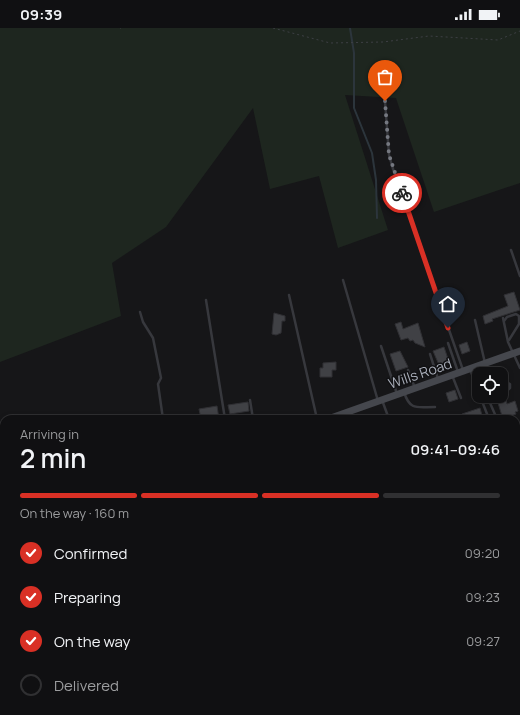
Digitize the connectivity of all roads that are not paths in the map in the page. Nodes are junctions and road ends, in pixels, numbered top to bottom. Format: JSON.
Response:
{"nodes":[{"id":1,"x":385,"y":101,"type":"dead end"},
{"id":2,"x":511,"y":250,"type":"dead end"},
{"id":3,"x":519,"y":272,"type":"edge"},
{"id":4,"x":520,"y":276,"type":"edge"},
{"id":5,"x":343,"y":280,"type":"dead end"},
{"id":6,"x":289,"y":295,"type":"dead end"},
{"id":7,"x":206,"y":300,"type":"dead end"},
{"id":8,"x":140,"y":312,"type":"dead end"},
{"id":9,"x":476,"y":320,"type":"dead end"},
{"id":10,"x":448,"y":342,"type":"dead end"},
{"id":11,"x":508,"y":342,"type":"junction"},
{"id":12,"x":381,"y":346,"type":"dead end"},
{"id":13,"x":516,"y":352,"type":"edge"},
{"id":14,"x":430,"y":354,"type":"dead end"},
{"id":15,"x":482,"y":364,"type":"junction"},
{"id":16,"x":520,"y":368,"type":"edge"},
{"id":17,"x":408,"y":370,"type":"dead end"},
{"id":18,"x":461,"y":372,"type":"junction"},
{"id":19,"x":438,"y":380,"type":"junction"},
{"id":20,"x":472,"y":385,"type":"edge"},
{"id":21,"x":415,"y":388,"type":"junction"},
{"id":22,"x":401,"y":393,"type":"junction"},
{"id":23,"x":461,"y":398,"type":"dead end"},
{"id":24,"x":250,"y":400,"type":"dead end"},
{"id":25,"x":380,"y":401,"type":"junction"},
{"id":26,"x":483,"y":403,"type":"edge"},
{"id":27,"x":490,"y":403,"type":"edge"},
{"id":28,"x":435,"y":407,"type":"dead end"},
{"id":29,"x":162,"y":415,"type":"edge"},
{"id":30,"x":223,"y":415,"type":"edge"},
{"id":31,"x":252,"y":415,"type":"edge"},
{"id":32,"x":316,"y":415,"type":"edge"},
{"id":33,"x":345,"y":415,"type":"edge"},
{"id":34,"x":387,"y":415,"type":"edge"},
{"id":35,"x":487,"y":415,"type":"edge"},
{"id":36,"x":495,"y":415,"type":"edge"}],
"edges":[{"from":1,"to":18,"type":"lane"},
{"from":2,"to":3,"type":"lane"},
{"from":3,"to":4,"type":"lane"},
{"from":5,"to":25,"type":"lane"},
{"from":6,"to":32,"type":"lane"},
{"from":7,"to":30,"type":"lane"},
{"from":8,"to":29,"type":"lane"},
{"from":9,"to":15,"type":"lane"},
{"from":10,"to":18,"type":"lane"},
{"from":11,"to":11,"type":"lane"},
{"from":11,"to":13,"type":"lane"},
{"from":12,"to":22,"type":"lane"},
{"from":13,"to":15,"type":"street","name":"Wills Road"},
{"from":13,"to":16,"type":"lane"},
{"from":14,"to":19,"type":"lane"},
{"from":15,"to":18,"type":"street","name":"Wills Road"},
{"from":17,"to":21,"type":"lane"},
{"from":18,"to":19,"type":"street","name":"Wills Road"},
{"from":18,"to":20,"type":"lane"},
{"from":18,"to":23,"type":"lane"},
{"from":19,"to":21,"type":"street","name":"Wills Road"},
{"from":21,"to":22,"type":"street","name":"Wills Road"},
{"from":22,"to":25,"type":"street","name":"Wills Road"},
{"from":22,"to":28,"type":"lane"},
{"from":24,"to":31,"type":"lane"},
{"from":25,"to":33,"type":"street","name":"Wills Road"},
{"from":25,"to":34,"type":"lane"},
{"from":26,"to":35,"type":"lane"},
{"from":27,"to":36,"type":"lane"}]}
